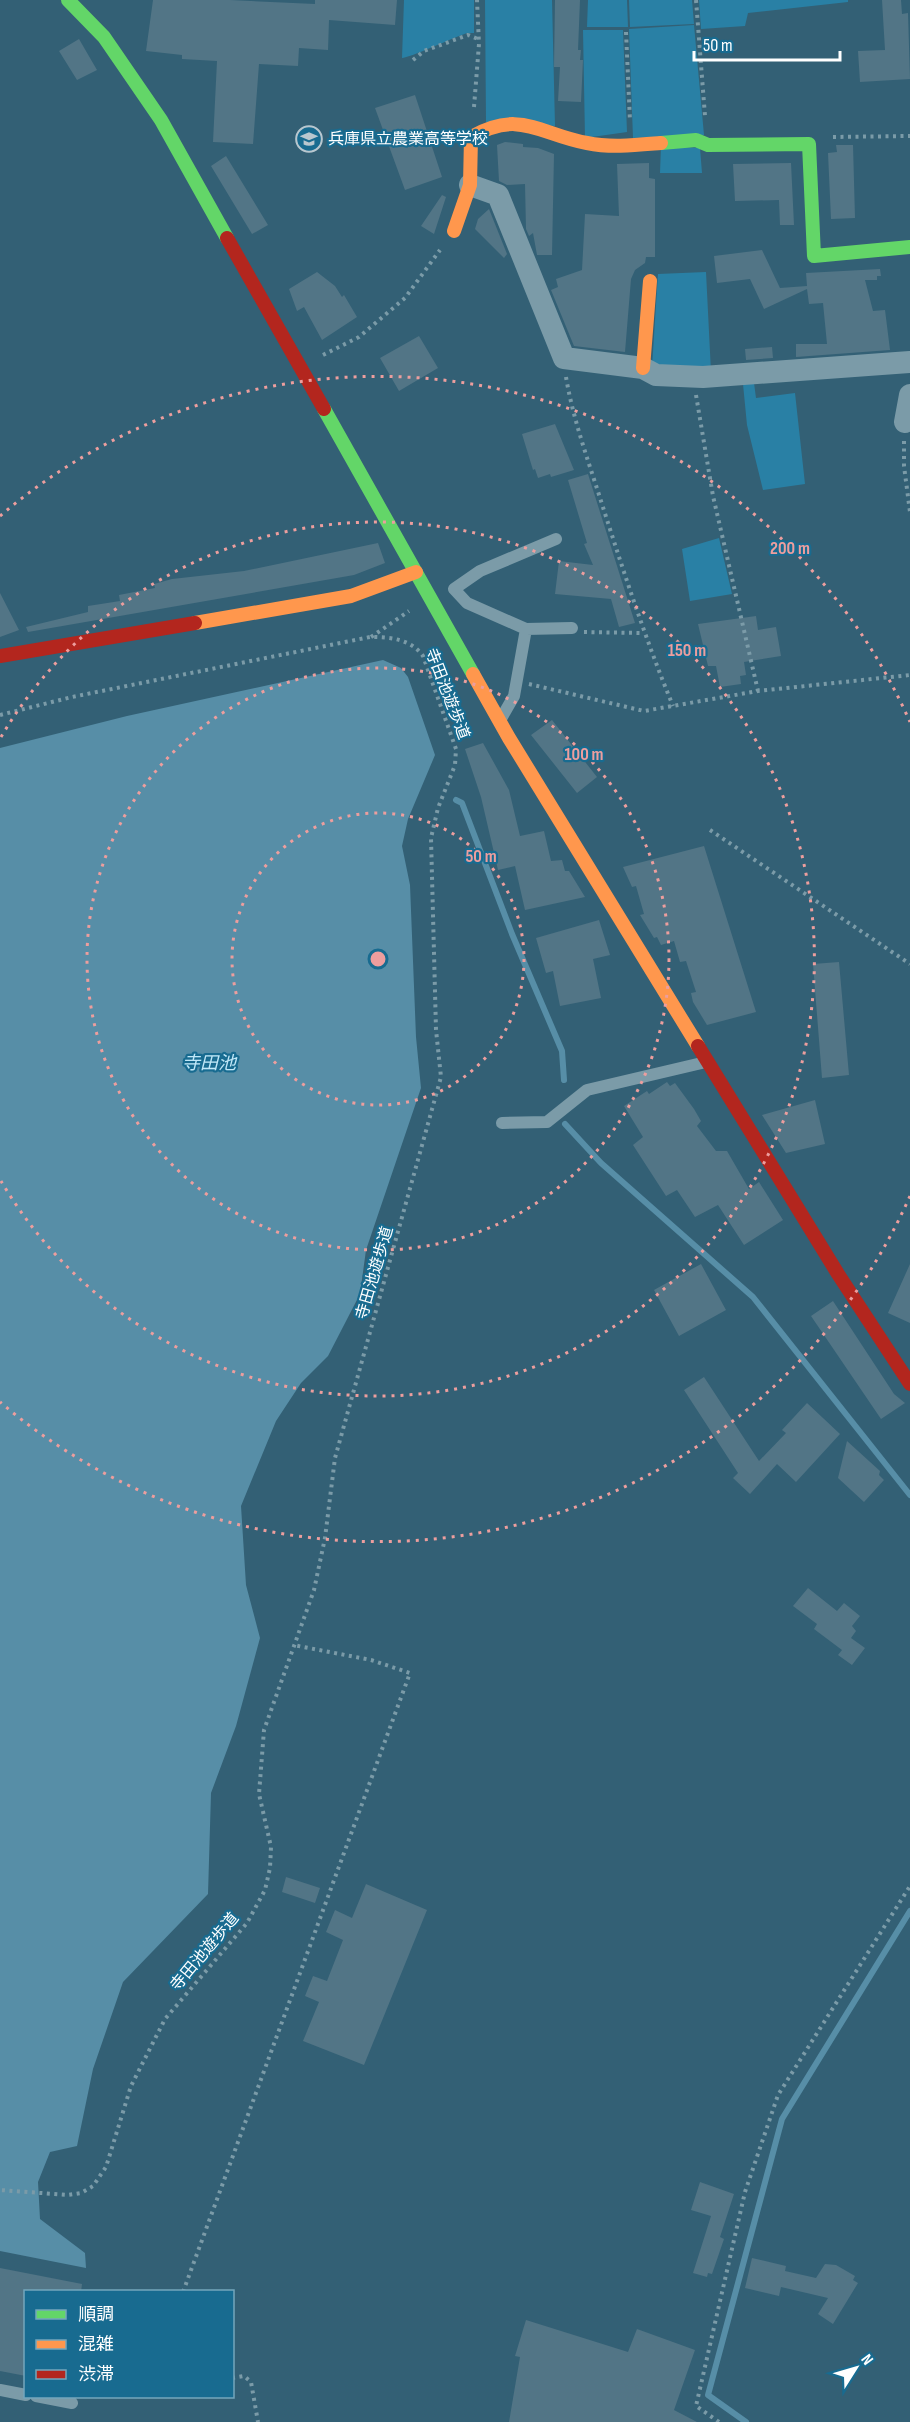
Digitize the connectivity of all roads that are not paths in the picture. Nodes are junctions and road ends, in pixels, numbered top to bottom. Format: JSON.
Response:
{"nodes":[{"id":1,"x":68,"y":0,"type":"edge"},
{"id":2,"x":470,"y":185,"type":"junction"},
{"id":3,"x":454,"y":231,"type":"road end"},
{"id":4,"x":910,"y":247,"type":"edge"},
{"id":5,"x":650,"y":281,"type":"dead end"},
{"id":6,"x":910,"y":362,"type":"edge"},
{"id":7,"x":643,"y":368,"type":"junction"},
{"id":8,"x":910,"y":394,"type":"edge"},
{"id":9,"x":905,"y":422,"type":"road end"},
{"id":10,"x":556,"y":539,"type":"dead end"},
{"id":11,"x":416,"y":572,"type":"junction"},
{"id":12,"x":572,"y":628,"type":"road end"},
{"id":13,"x":526,"y":629,"type":"junction"},
{"id":14,"x":0,"y":656,"type":"edge"},
{"id":15,"x":500,"y":722,"type":"junction"},
{"id":16,"x":707,"y":1061,"type":"junction"},
{"id":17,"x":502,"y":1123,"type":"dead end"},
{"id":18,"x":910,"y":1384,"type":"edge"},
{"id":19,"x":0,"y":2390,"type":"edge"},
{"id":20,"x":24,"y":2395,"type":"edge"},
{"id":21,"x":42,"y":2398,"type":"edge"},
{"id":22,"x":72,"y":2403,"type":"dead end"}],
"edges":[{"from":1,"to":11,"type":"street"},
{"from":2,"to":3,"type":"street"},
{"from":2,"to":4,"type":"street"},
{"from":2,"to":7,"type":"street"},
{"from":5,"to":7,"type":"street"},
{"from":6,"to":7,"type":"street"},
{"from":8,"to":9,"type":"street"},
{"from":10,"to":13,"type":"lane"},
{"from":11,"to":14,"type":"street"},
{"from":11,"to":15,"type":"street"},
{"from":12,"to":13,"type":"lane"},
{"from":13,"to":15,"type":"lane"},
{"from":15,"to":16,"type":"street"},
{"from":16,"to":17,"type":"lane"},
{"from":16,"to":18,"type":"street"},
{"from":19,"to":20,"type":"lane"},
{"from":21,"to":22,"type":"lane"}]}
